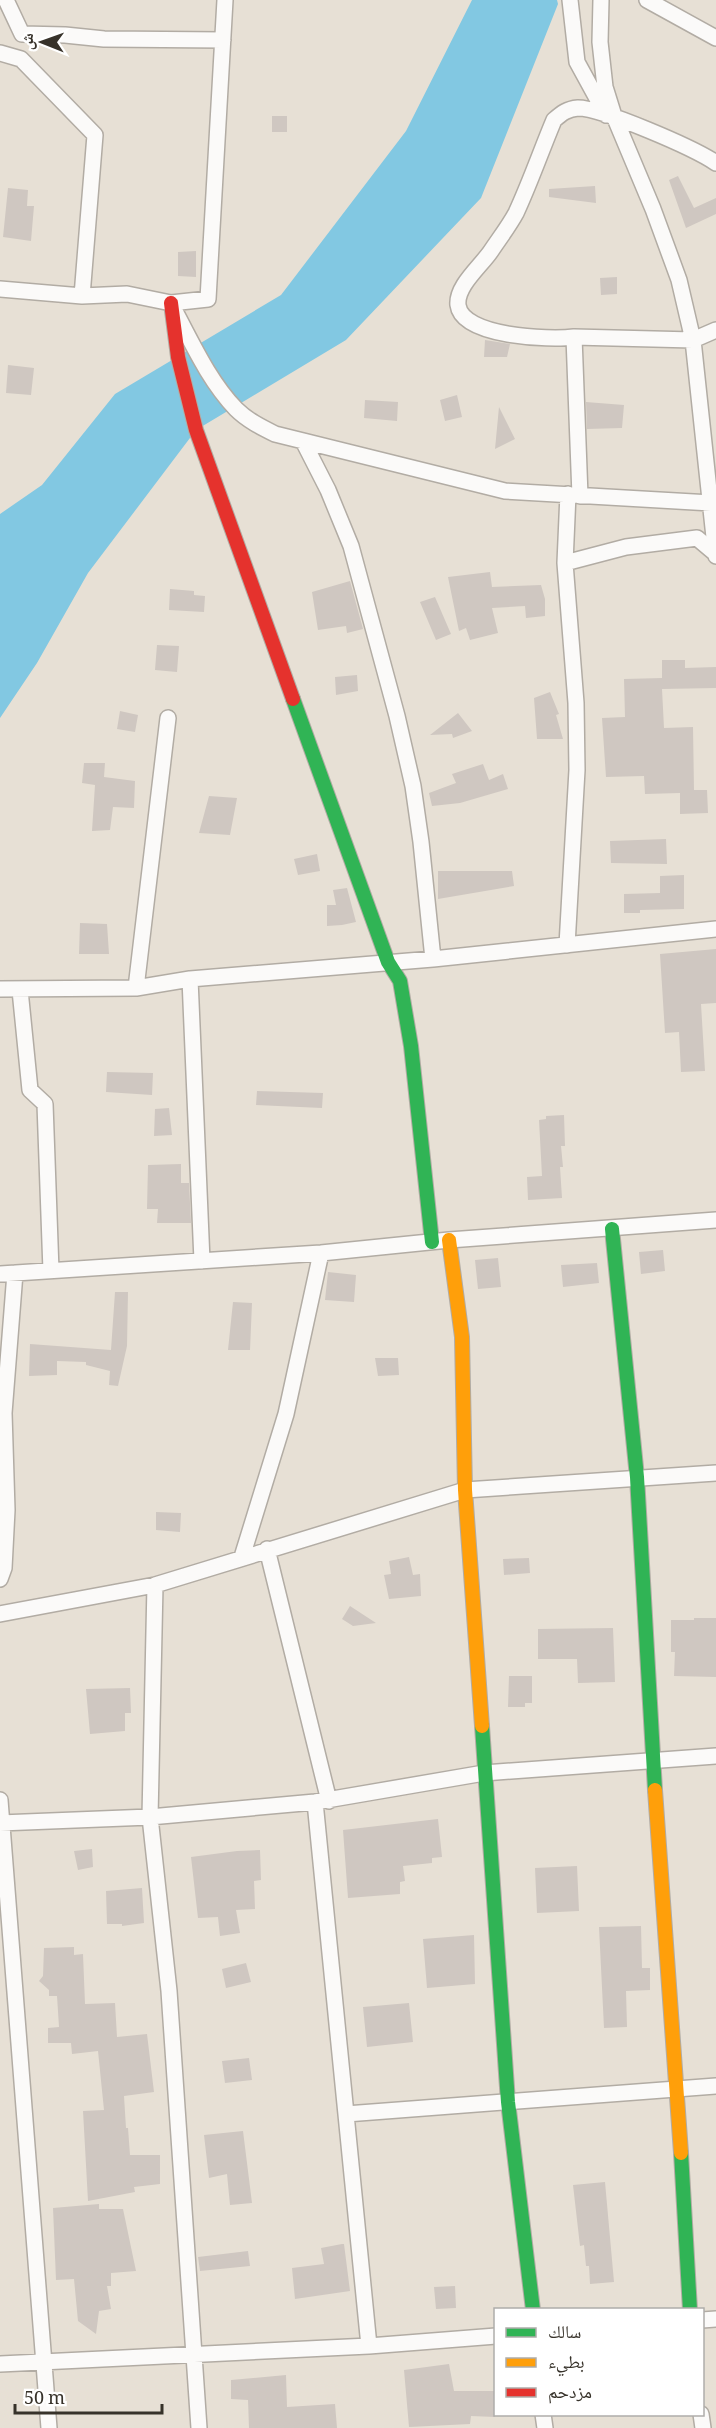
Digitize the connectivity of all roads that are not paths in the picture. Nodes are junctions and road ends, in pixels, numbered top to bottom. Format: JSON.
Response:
{"nodes":[{"id":1,"x":6,"y":0,"type":"edge"},
{"id":2,"x":225,"y":0,"type":"edge"},
{"id":3,"x":570,"y":0,"type":"edge"},
{"id":4,"x":601,"y":0,"type":"edge"},
{"id":5,"x":647,"y":0,"type":"edge"},
{"id":6,"x":716,"y":38,"type":"edge"},
{"id":7,"x":223,"y":40,"type":"junction"},
{"id":8,"x":0,"y":53,"type":"edge"},
{"id":9,"x":610,"y":116,"type":"junction"},
{"id":10,"x":716,"y":162,"type":"edge"},
{"id":11,"x":0,"y":289,"type":"edge"},
{"id":12,"x":82,"y":296,"type":"junction"},
{"id":13,"x":171,"y":303,"type":"junction"},
{"id":14,"x":716,"y":330,"type":"edge"},
{"id":15,"x":574,"y":337,"type":"junction"},
{"id":16,"x":693,"y":340,"type":"junction"},
{"id":17,"x":303,"y":441,"type":"junction"},
{"id":18,"x":574,"y":495,"type":"junction"},
{"id":19,"x":713,"y":505,"type":"edge"},
{"id":20,"x":716,"y":554,"type":"edge"},
{"id":21,"x":565,"y":563,"type":"junction"},
{"id":22,"x":168,"y":718,"type":"dead end"},
{"id":23,"x":716,"y":928,"type":"edge"},
{"id":24,"x":567,"y":945,"type":"junction"},
{"id":25,"x":433,"y":959,"type":"junction"},
{"id":26,"x":388,"y":962,"type":"junction"},
{"id":27,"x":190,"y":979,"type":"junction"},
{"id":28,"x":136,"y":988,"type":"junction"},
{"id":29,"x":0,"y":989,"type":"edge"},
{"id":30,"x":20,"y":990,"type":"junction"},
{"id":31,"x":716,"y":1220,"type":"edge"},
{"id":32,"x":612,"y":1228,"type":"junction"},
{"id":33,"x":449,"y":1240,"type":"junction"},
{"id":34,"x":432,"y":1242,"type":"junction"},
{"id":35,"x":321,"y":1253,"type":"junction"},
{"id":36,"x":202,"y":1261,"type":"junction"},
{"id":37,"x":51,"y":1271,"type":"junction"},
{"id":38,"x":8,"y":1274,"type":"edge"},
{"id":39,"x":716,"y":1473,"type":"edge"},
{"id":40,"x":637,"y":1477,"type":"junction"},
{"id":41,"x":465,"y":1490,"type":"junction"},
{"id":42,"x":267,"y":1549,"type":"junction"},
{"id":43,"x":242,"y":1557,"type":"junction"},
{"id":44,"x":0,"y":1579,"type":"edge"},
{"id":45,"x":155,"y":1585,"type":"junction"},
{"id":46,"x":0,"y":1614,"type":"edge"},
{"id":47,"x":716,"y":1756,"type":"edge"},
{"id":48,"x":653,"y":1761,"type":"junction"},
{"id":49,"x":484,"y":1773,"type":"junction"},
{"id":50,"x":0,"y":1800,"type":"edge"},
{"id":51,"x":322,"y":1801,"type":"junction"},
{"id":52,"x":150,"y":1817,"type":"junction"},
{"id":53,"x":1,"y":1823,"type":"edge"},
{"id":54,"x":716,"y":2086,"type":"edge"},
{"id":55,"x":677,"y":2089,"type":"junction"},
{"id":56,"x":508,"y":2102,"type":"junction"},
{"id":57,"x":346,"y":2114,"type":"junction"},
{"id":58,"x":533,"y":2308,"type":"edge"},
{"id":59,"x":690,"y":2308,"type":"edge"},
{"id":60,"x":494,"y":2336,"type":"edge"},
{"id":61,"x":369,"y":2346,"type":"junction"},
{"id":62,"x":194,"y":2354,"type":"junction"},
{"id":63,"x":43,"y":2361,"type":"junction"},
{"id":64,"x":0,"y":2364,"type":"edge"},
{"id":65,"x":49,"y":2428,"type":"edge"},
{"id":66,"x":199,"y":2428,"type":"edge"}],
"edges":[{"from":1,"to":7,"type":"street"},
{"from":2,"to":7,"type":"street"},
{"from":3,"to":9,"type":"street"},
{"from":4,"to":9,"type":"street"},
{"from":5,"to":6,"type":"street"},
{"from":7,"to":13,"type":"street"},
{"from":8,"to":12,"type":"street"},
{"from":9,"to":10,"type":"street"},
{"from":9,"to":15,"type":"street"},
{"from":9,"to":16,"type":"street"},
{"from":11,"to":12,"type":"street"},
{"from":12,"to":13,"type":"street"},
{"from":13,"to":17,"type":"street"},
{"from":13,"to":26,"type":"street"},
{"from":14,"to":16,"type":"street"},
{"from":15,"to":16,"type":"street"},
{"from":15,"to":18,"type":"street"},
{"from":16,"to":19,"type":"street"},
{"from":17,"to":18,"type":"street"},
{"from":17,"to":25,"type":"street"},
{"from":18,"to":19,"type":"street"},
{"from":18,"to":21,"type":"street"},
{"from":19,"to":20,"type":"street"},
{"from":20,"to":21,"type":"street"},
{"from":21,"to":24,"type":"street"},
{"from":22,"to":28,"type":"street"},
{"from":23,"to":24,"type":"street"},
{"from":24,"to":25,"type":"street"},
{"from":25,"to":26,"type":"street"},
{"from":26,"to":27,"type":"street"},
{"from":26,"to":34,"type":"street"},
{"from":27,"to":28,"type":"street"},
{"from":27,"to":36,"type":"street"},
{"from":28,"to":30,"type":"street"},
{"from":29,"to":30,"type":"street"},
{"from":30,"to":37,"type":"street"},
{"from":31,"to":32,"type":"street"},
{"from":32,"to":33,"type":"street"},
{"from":32,"to":40,"type":"street"},
{"from":33,"to":34,"type":"street"},
{"from":33,"to":41,"type":"street"},
{"from":34,"to":35,"type":"street"},
{"from":35,"to":36,"type":"street"},
{"from":35,"to":43,"type":"street"},
{"from":36,"to":37,"type":"street"},
{"from":37,"to":38,"type":"street"},
{"from":38,"to":44,"type":"street"},
{"from":39,"to":40,"type":"street"},
{"from":40,"to":41,"type":"street"},
{"from":40,"to":48,"type":"street"},
{"from":41,"to":42,"type":"street"},
{"from":41,"to":49,"type":"street"},
{"from":42,"to":43,"type":"street"},
{"from":42,"to":51,"type":"street"},
{"from":43,"to":45,"type":"street"},
{"from":45,"to":46,"type":"street"},
{"from":45,"to":52,"type":"street"},
{"from":47,"to":48,"type":"street"},
{"from":48,"to":49,"type":"street"},
{"from":48,"to":55,"type":"street"},
{"from":49,"to":51,"type":"street"},
{"from":49,"to":56,"type":"street"},
{"from":50,"to":53,"type":"street"},
{"from":51,"to":52,"type":"street"},
{"from":51,"to":57,"type":"street"},
{"from":52,"to":53,"type":"street"},
{"from":52,"to":62,"type":"street"},
{"from":53,"to":63,"type":"street"},
{"from":54,"to":55,"type":"street"},
{"from":55,"to":56,"type":"street"},
{"from":55,"to":59,"type":"street"},
{"from":56,"to":57,"type":"street"},
{"from":56,"to":58,"type":"street"},
{"from":57,"to":61,"type":"street"},
{"from":60,"to":61,"type":"street"},
{"from":61,"to":62,"type":"street"},
{"from":62,"to":63,"type":"street"},
{"from":62,"to":66,"type":"street"},
{"from":63,"to":64,"type":"street"},
{"from":63,"to":65,"type":"street"}]}
